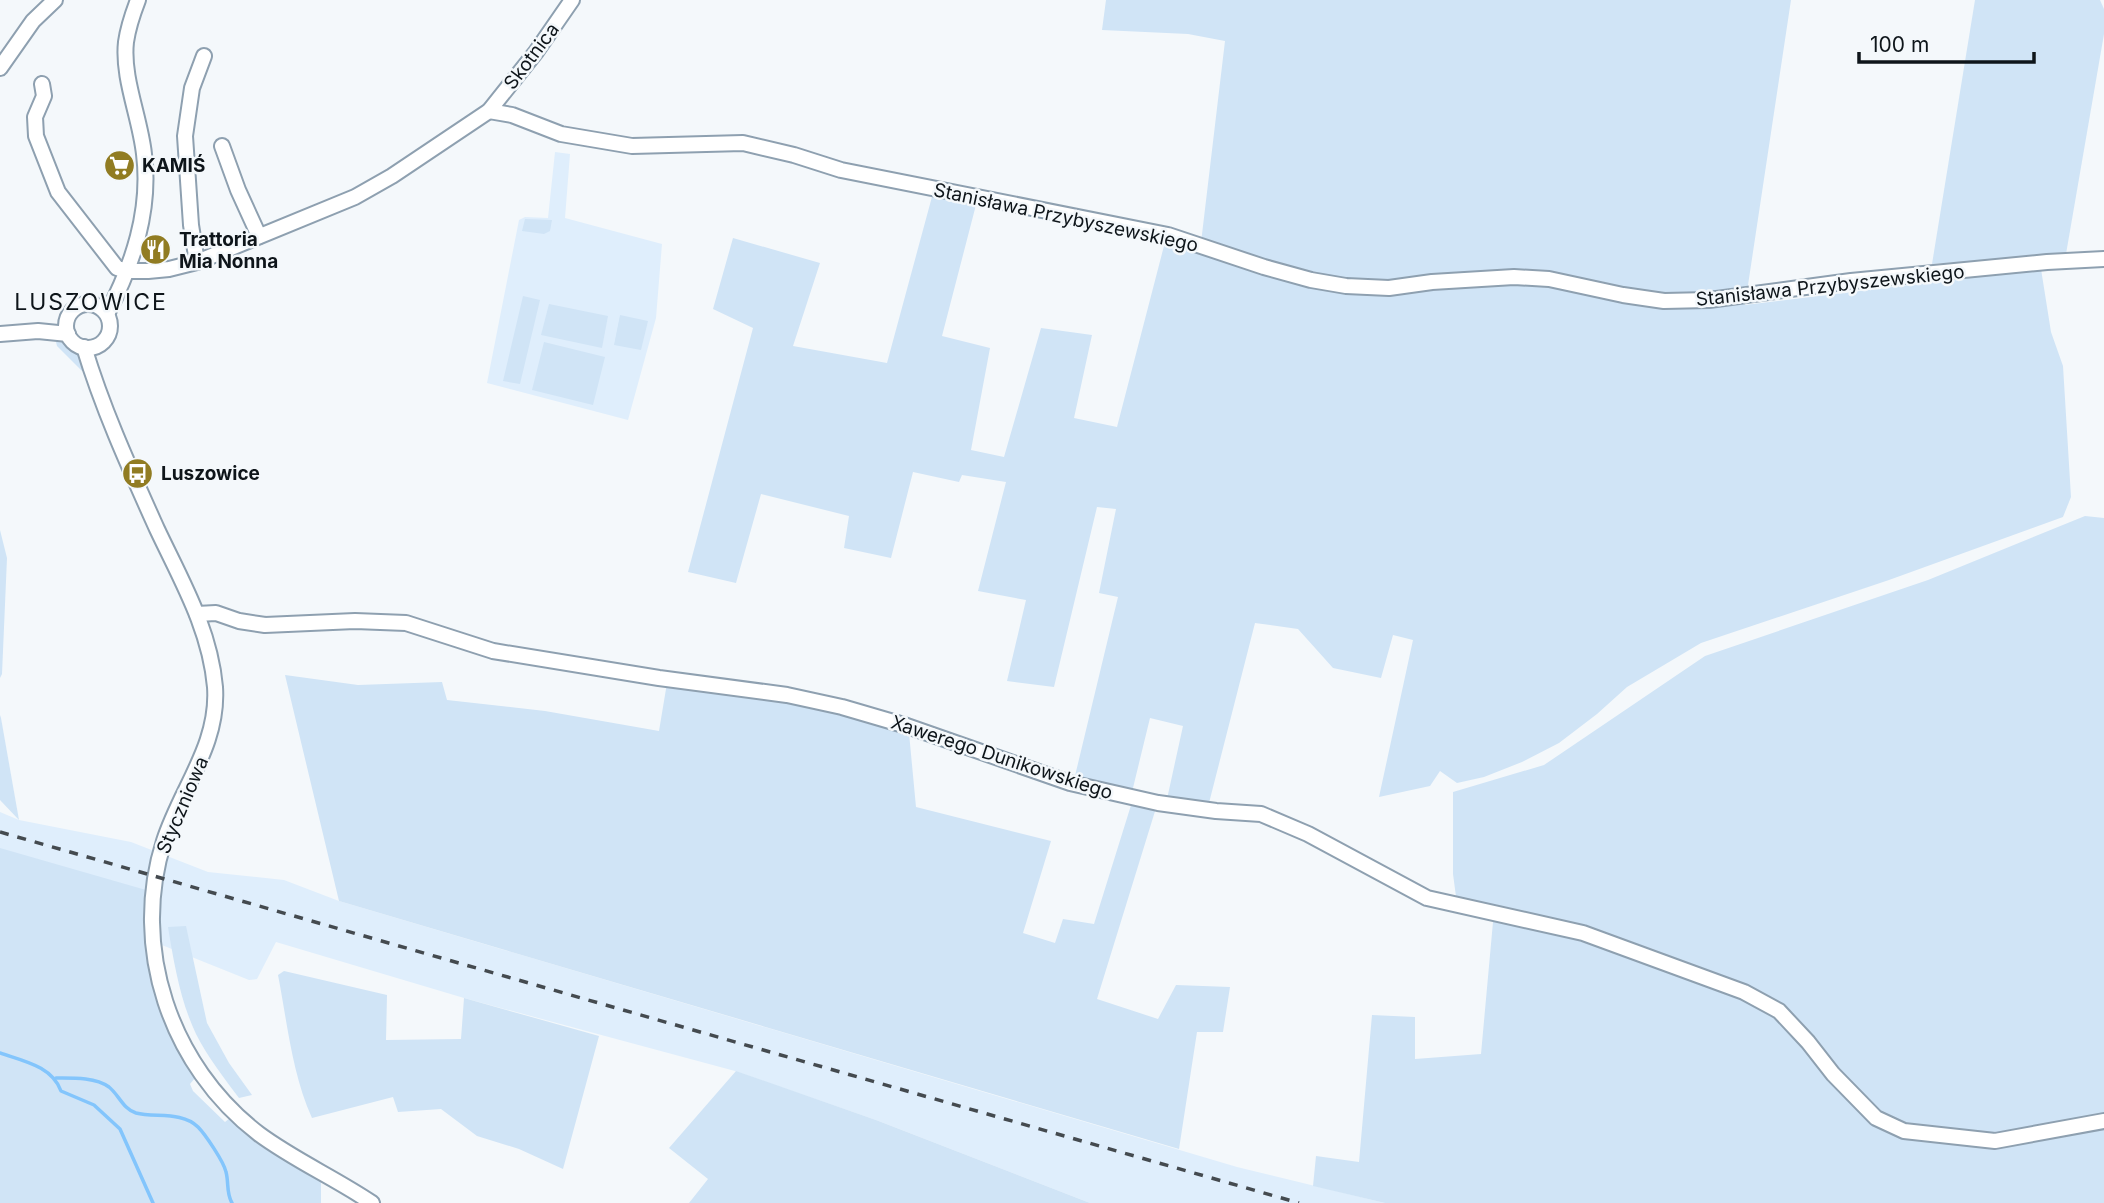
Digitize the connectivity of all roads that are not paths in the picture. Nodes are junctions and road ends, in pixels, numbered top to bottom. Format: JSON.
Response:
{"nodes":[{"id":1,"x":55,"y":0,"type":"edge"},
{"id":2,"x":138,"y":0,"type":"edge"},
{"id":3,"x":572,"y":0,"type":"edge"},
{"id":4,"x":204,"y":56,"type":"dead end"},
{"id":5,"x":0,"y":68,"type":"edge"},
{"id":6,"x":42,"y":84,"type":"dead end"},
{"id":7,"x":489,"y":111,"type":"junction"},
{"id":8,"x":222,"y":146,"type":"dead end"},
{"id":9,"x":259,"y":236,"type":"junction"},
{"id":10,"x":2104,"y":259,"type":"edge"},
{"id":11,"x":197,"y":262,"type":"junction"},
{"id":12,"x":124,"y":278,"type":"junction"},
{"id":13,"x":93,"y":304,"type":"junction"},
{"id":14,"x":107,"y":314,"type":"junction"},
{"id":15,"x":68,"y":327,"type":"junction"},
{"id":16,"x":0,"y":334,"type":"edge"},
{"id":17,"x":90,"y":346,"type":"junction"},
{"id":18,"x":197,"y":614,"type":"junction"},
{"id":19,"x":2104,"y":1121,"type":"edge"},
{"id":20,"x":372,"y":1203,"type":"edge"}],
"edges":[{"from":1,"to":5,"type":"street"},
{"from":2,"to":12,"type":"street"},
{"from":3,"to":7,"type":"street","name":"Skotnica"},
{"from":4,"to":11,"type":"street"},
{"from":6,"to":12,"type":"street"},
{"from":7,"to":9,"type":"street","name":"Skotnica"},
{"from":7,"to":10,"type":"street","name":"Stanisława Przybyszewskiego"},
{"from":8,"to":9,"type":"street"},
{"from":9,"to":11,"type":"street","name":"Skotnica"},
{"from":11,"to":12,"type":"street","name":"Skotnica"},
{"from":12,"to":13,"type":"street"},
{"from":12,"to":14,"type":"street"},
{"from":13,"to":14,"type":"street"},
{"from":13,"to":15,"type":"street"},
{"from":14,"to":17,"type":"street"},
{"from":15,"to":16,"type":"street"},
{"from":15,"to":17,"type":"street"},
{"from":17,"to":18,"type":"street","name":"Styczniowa"},
{"from":18,"to":19,"type":"street","name":"Xawerego Dunikowskiego"},
{"from":18,"to":20,"type":"street","name":"Styczniowa"}]}
